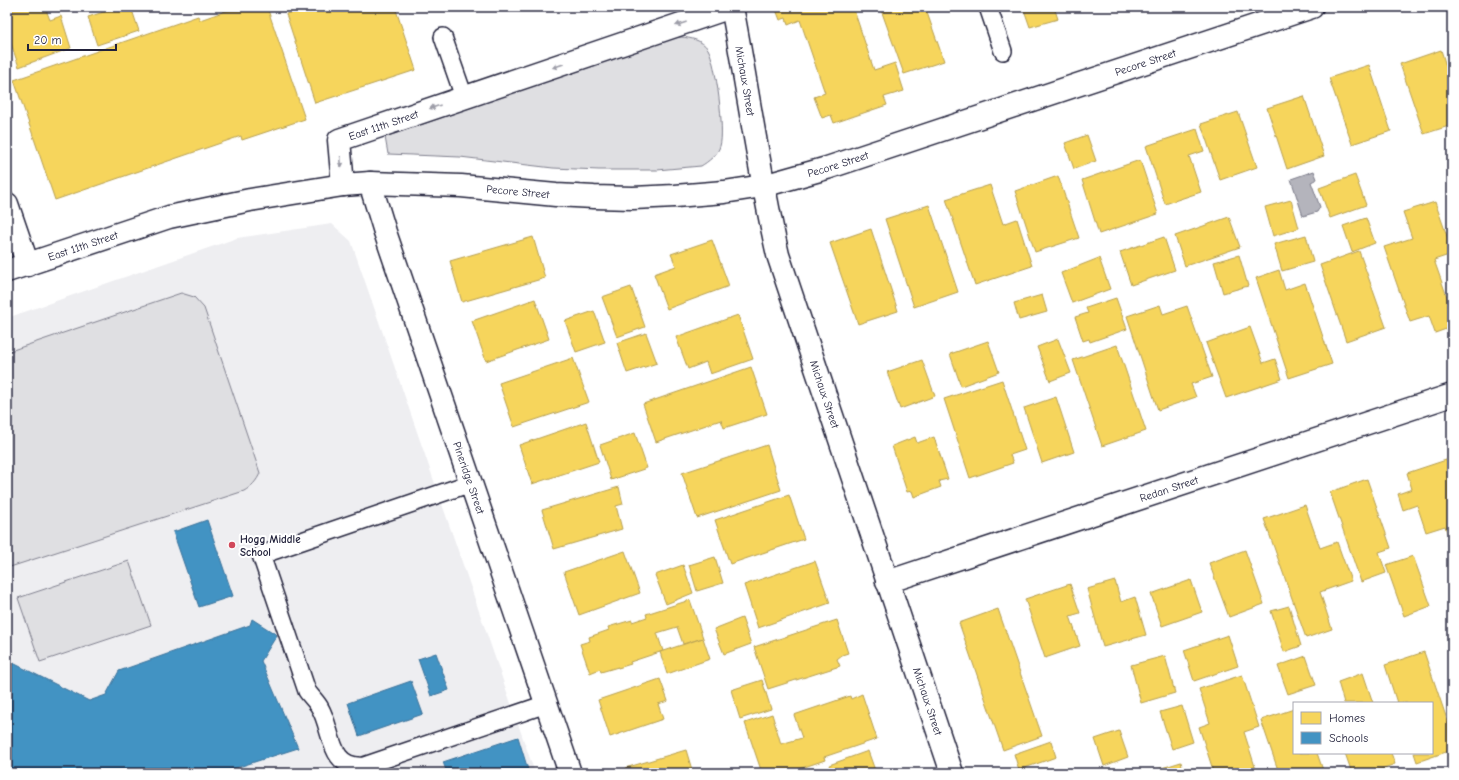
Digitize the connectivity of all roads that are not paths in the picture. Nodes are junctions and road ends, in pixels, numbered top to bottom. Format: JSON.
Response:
{"nodes":[{"id":1,"x":732,"y":7,"type":"edge"},
{"id":2,"x":988,"y":7,"type":"edge"},
{"id":3,"x":1312,"y":7,"type":"edge"},
{"id":4,"x":443,"y":37,"type":"dead end"},
{"id":5,"x":1003,"y":51,"type":"dead end"},
{"id":6,"x":464,"y":97,"type":"junction"},
{"id":7,"x":370,"y":183,"type":"junction"},
{"id":8,"x":343,"y":186,"type":"junction"},
{"id":9,"x":763,"y":186,"type":"junction"},
{"id":10,"x":7,"y":204,"type":"edge"},
{"id":11,"x":28,"y":265,"type":"junction"},
{"id":12,"x":7,"y":272,"type":"edge"},
{"id":13,"x":1452,"y":394,"type":"edge"},
{"id":14,"x":471,"y":483,"type":"junction"},
{"id":15,"x":886,"y":582,"type":"junction"},
{"id":16,"x":546,"y":704,"type":"junction"},
{"id":17,"x":570,"y":773,"type":"edge"},
{"id":18,"x":952,"y":773,"type":"edge"}],
"edges":[{"from":1,"to":6,"type":"street","name":"East 11th Street","one_way":true},
{"from":1,"to":9,"type":"street","name":"Michaux Street"},
{"from":2,"to":5,"type":"lane"},
{"from":3,"to":9,"type":"street","name":"Pecore Street"},
{"from":4,"to":6,"type":"lane"},
{"from":6,"to":8,"type":"street","name":"East 11th Street","one_way":true},
{"from":7,"to":8,"type":"street","name":"Pecore Street"},
{"from":7,"to":9,"type":"street","name":"Pecore Street"},
{"from":7,"to":14,"type":"street","name":"Pineridge Street"},
{"from":8,"to":11,"type":"street","name":"East 11th Street"},
{"from":9,"to":15,"type":"street","name":"Michaux Street"},
{"from":10,"to":11,"type":"street"},
{"from":11,"to":12,"type":"street","name":"East 11th Street"},
{"from":13,"to":15,"type":"street","name":"Redan Street"},
{"from":14,"to":16,"type":"street","name":"Pineridge Street"},
{"from":14,"to":16,"type":"lane"},
{"from":15,"to":18,"type":"street","name":"Michaux Street"},
{"from":16,"to":17,"type":"street","name":"Pineridge Street"}]}
